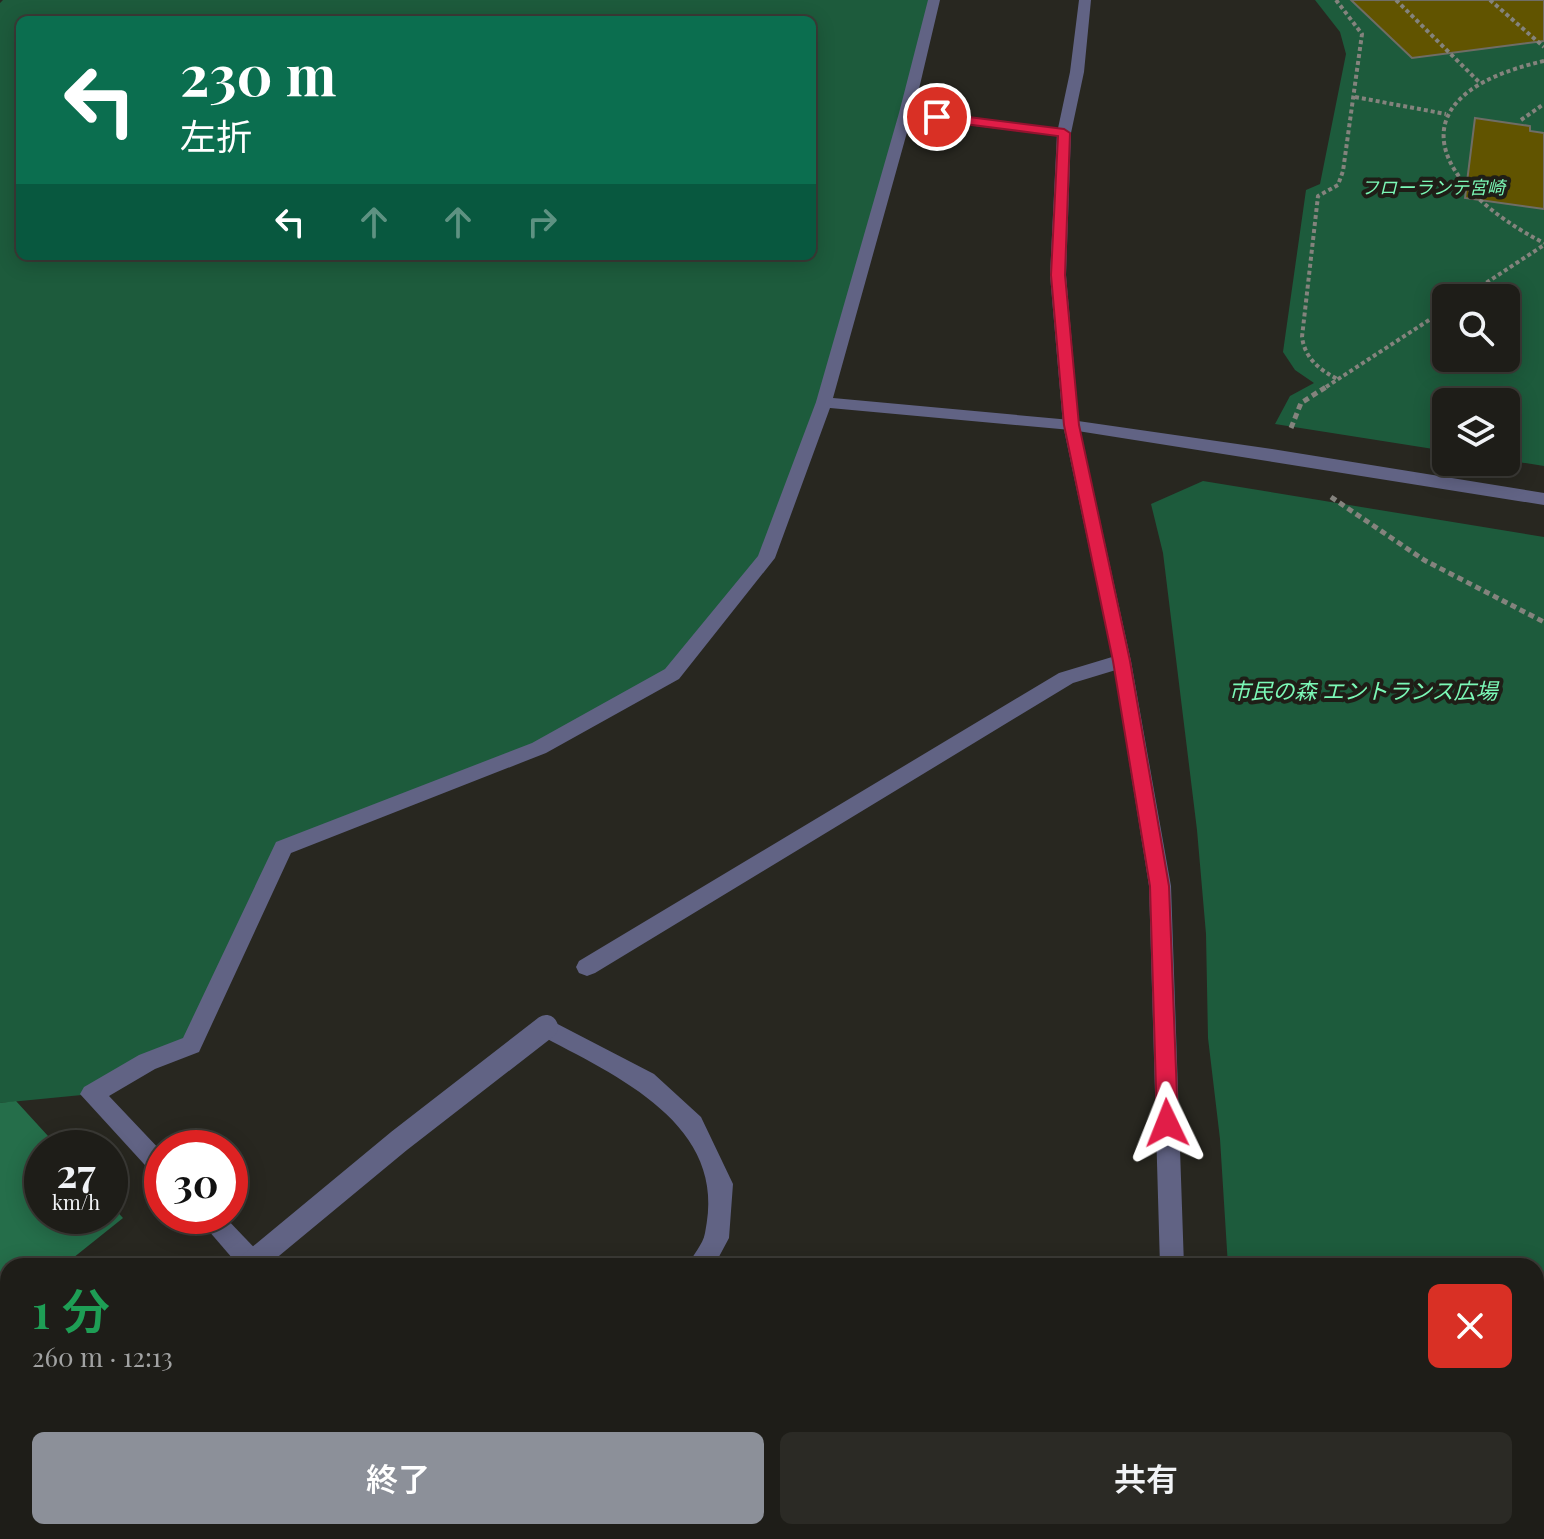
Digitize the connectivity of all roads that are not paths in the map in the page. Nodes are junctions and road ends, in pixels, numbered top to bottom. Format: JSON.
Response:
{"nodes":[{"id":1,"x":934,"y":0,"type":"edge"},
{"id":2,"x":1085,"y":0,"type":"edge"},
{"id":3,"x":906,"y":113,"type":"junction"},
{"id":4,"x":1064,"y":133,"type":"junction"},
{"id":5,"x":824,"y":402,"type":"junction"},
{"id":6,"x":1071,"y":425,"type":"junction"},
{"id":7,"x":1544,"y":499,"type":"edge"},
{"id":8,"x":1122,"y":661,"type":"junction"},
{"id":9,"x":587,"y":967,"type":"dead end"},
{"id":10,"x":144,"y":1149,"type":"edge"},
{"id":11,"x":225,"y":1234,"type":"edge"},
{"id":12,"x":247,"y":1258,"type":"edge"},
{"id":13,"x":258,"y":1258,"type":"edge"},
{"id":14,"x":705,"y":1258,"type":"edge"},
{"id":15,"x":1172,"y":1258,"type":"edge"}],
"edges":[{"from":1,"to":3,"type":"street"},
{"from":2,"to":4,"type":"street"},
{"from":3,"to":4,"type":"street"},
{"from":3,"to":5,"type":"street"},
{"from":4,"to":6,"type":"street"},
{"from":5,"to":6,"type":"street"},
{"from":5,"to":10,"type":"street"},
{"from":6,"to":7,"type":"street"},
{"from":6,"to":8,"type":"street"},
{"from":8,"to":9,"type":"street"},
{"from":8,"to":15,"type":"street"},
{"from":11,"to":12,"type":"street"},
{"from":13,"to":14,"type":"street","bridge":true}]}
